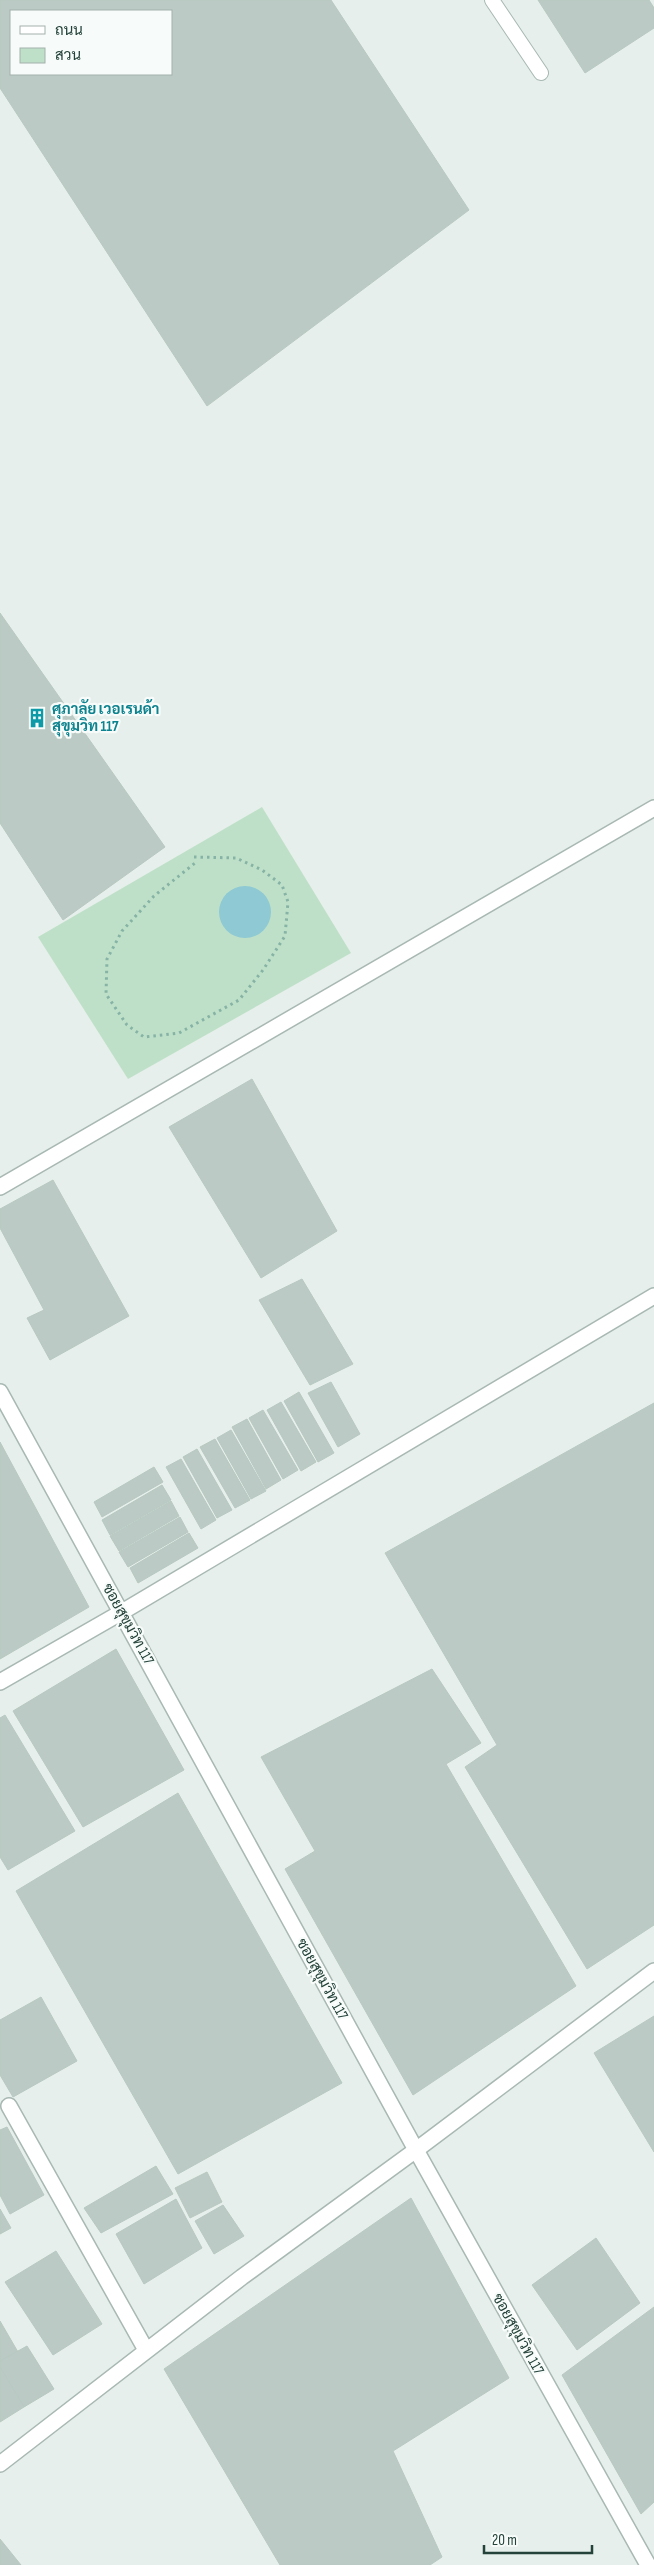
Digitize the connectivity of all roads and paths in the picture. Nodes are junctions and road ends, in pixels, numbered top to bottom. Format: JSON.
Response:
{"nodes":[{"id":1,"x":492,"y":0,"type":"edge"},
{"id":2,"x":541,"y":73,"type":"dead end"},
{"id":3,"x":654,"y":808,"type":"edge"},
{"id":4,"x":194,"y":857,"type":"dead end"},
{"id":5,"x":195,"y":862,"type":"dead end"},
{"id":6,"x":0,"y":1187,"type":"edge"},
{"id":7,"x":654,"y":1296,"type":"edge"},
{"id":8,"x":0,"y":1392,"type":"edge"},
{"id":9,"x":122,"y":1612,"type":"junction"},
{"id":10,"x":0,"y":1682,"type":"edge"},
{"id":11,"x":654,"y":1971,"type":"edge"},
{"id":12,"x":9,"y":2106,"type":"dead end"},
{"id":13,"x":416,"y":2150,"type":"junction"},
{"id":14,"x":146,"y":2350,"type":"junction"},
{"id":15,"x":0,"y":2464,"type":"edge"},
{"id":16,"x":644,"y":2563,"type":"edge"}],
"edges":[{"from":1,"to":2,"type":"lane"},
{"from":3,"to":6,"type":"street"},
{"from":4,"to":5,"type":"path"},
{"from":7,"to":9,"type":"street"},
{"from":8,"to":9,"type":"street","name":"ซอยสุขุมวิท 117"},
{"from":9,"to":10,"type":"street"},
{"from":9,"to":13,"type":"street","name":"ซอยสุขุมวิท 117"},
{"from":11,"to":13,"type":"street"},
{"from":12,"to":14,"type":"street"},
{"from":13,"to":14,"type":"street"},
{"from":13,"to":16,"type":"street","name":"ซอยสุขุมวิท 117"},
{"from":14,"to":15,"type":"street"}]}
